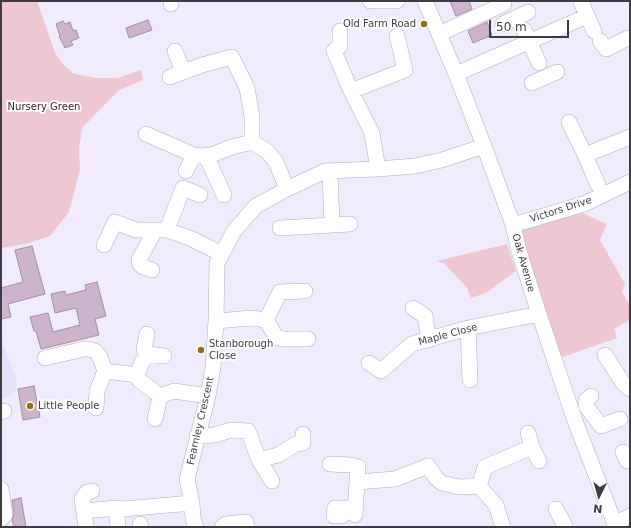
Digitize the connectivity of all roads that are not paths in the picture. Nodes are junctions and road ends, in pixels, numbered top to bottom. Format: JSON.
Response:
{"nodes":[{"id":1,"x":370,"y":1,"type":"edge"},
{"id":2,"x":397,"y":1,"type":"edge"},
{"id":3,"x":425,"y":1,"type":"edge"},
{"id":4,"x":581,"y":2,"type":"dead end"},
{"id":5,"x":504,"y":4,"type":"dead end"},
{"id":6,"x":587,"y":16,"type":"junction"},
{"id":7,"x":503,"y":24,"type":"dead end"},
{"id":8,"x":524,"y":24,"type":"junction"},
{"id":9,"x":340,"y":31,"type":"dead end"},
{"id":10,"x":439,"y":34,"type":"junction"},
{"id":11,"x":397,"y":36,"type":"dead end"},
{"id":12,"x":628,"y":38,"type":"dead end"},
{"id":13,"x":175,"y":51,"type":"dead end"},
{"id":14,"x":456,"y":74,"type":"junction"},
{"id":15,"x":543,"y":74,"type":"dead end"},
{"id":16,"x":352,"y":91,"type":"junction"},
{"id":17,"x":569,"y":122,"type":"dead end"},
{"id":18,"x":146,"y":134,"type":"dead end"},
{"id":19,"x":630,"y":138,"type":"edge"},
{"id":20,"x":252,"y":142,"type":"junction"},
{"id":21,"x":484,"y":146,"type":"junction"},
{"id":22,"x":200,"y":155,"type":"junction"},
{"id":23,"x":585,"y":155,"type":"junction"},
{"id":24,"x":378,"y":169,"type":"junction"},
{"id":25,"x":186,"y":171,"type":"dead end"},
{"id":26,"x":330,"y":171,"type":"junction"},
{"id":27,"x":630,"y":182,"type":"edge"},
{"id":28,"x":598,"y":185,"type":"dead end"},
{"id":29,"x":287,"y":189,"type":"junction"},
{"id":30,"x":200,"y":195,"type":"dead end"},
{"id":31,"x":224,"y":195,"type":"dead end"},
{"id":32,"x":332,"y":224,"type":"junction"},
{"id":33,"x":350,"y":224,"type":"dead end"},
{"id":34,"x":513,"y":225,"type":"junction"},
{"id":35,"x":280,"y":228,"type":"dead end"},
{"id":36,"x":161,"y":230,"type":"junction"},
{"id":37,"x":104,"y":245,"type":"dead end"},
{"id":38,"x":222,"y":254,"type":"junction"},
{"id":39,"x":152,"y":270,"type":"dead end"},
{"id":40,"x":305,"y":291,"type":"dead end"},
{"id":41,"x":413,"y":308,"type":"dead end"},
{"id":42,"x":539,"y":314,"type":"junction"},
{"id":43,"x":266,"y":320,"type":"junction"},
{"id":44,"x":216,"y":321,"type":"junction"},
{"id":45,"x":468,"y":328,"type":"junction"},
{"id":46,"x":147,"y":334,"type":"dead end"},
{"id":47,"x":308,"y":339,"type":"dead end"},
{"id":48,"x":429,"y":340,"type":"junction"},
{"id":49,"x":149,"y":354,"type":"junction"},
{"id":50,"x":605,"y":355,"type":"dead end"},
{"id":51,"x":164,"y":356,"type":"dead end"},
{"id":52,"x":46,"y":358,"type":"dead end"},
{"id":53,"x":105,"y":371,"type":"junction"},
{"id":54,"x":377,"y":371,"type":"dead end"},
{"id":55,"x":137,"y":375,"type":"junction"},
{"id":56,"x":470,"y":380,"type":"dead end"},
{"id":57,"x":630,"y":389,"type":"edge"},
{"id":58,"x":160,"y":396,"type":"junction"},
{"id":59,"x":208,"y":396,"type":"junction"},
{"id":60,"x":591,"y":396,"type":"dead end"},
{"id":61,"x":96,"y":408,"type":"dead end"},
{"id":62,"x":155,"y":419,"type":"dead end"},
{"id":63,"x":620,"y":419,"type":"dead end"},
{"id":64,"x":601,"y":426,"type":"junction"},
{"id":65,"x":303,"y":434,"type":"dead end"},
{"id":66,"x":197,"y":436,"type":"junction"},
{"id":67,"x":581,"y":436,"type":"junction"},
{"id":68,"x":259,"y":460,"type":"junction"},
{"id":69,"x":539,"y":461,"type":"dead end"},
{"id":70,"x":330,"y":464,"type":"dead end"},
{"id":71,"x":357,"y":474,"type":"junction"},
{"id":72,"x":272,"y":481,"type":"dead end"},
{"id":73,"x":479,"y":486,"type":"junction"},
{"id":74,"x":1,"y":489,"type":"edge"},
{"id":75,"x":92,"y":491,"type":"dead end"},
{"id":76,"x":192,"y":503,"type":"junction"},
{"id":77,"x":116,"y":508,"type":"junction"},
{"id":78,"x":556,"y":509,"type":"dead end"},
{"id":79,"x":84,"y":511,"type":"junction"},
{"id":80,"x":351,"y":513,"type":"dead end"},
{"id":81,"x":630,"y":516,"type":"edge"},
{"id":82,"x":8,"y":517,"type":"edge"},
{"id":83,"x":616,"y":525,"type":"edge"},
{"id":84,"x":86,"y":527,"type":"edge"},
{"id":85,"x":118,"y":527,"type":"edge"},
{"id":86,"x":196,"y":527,"type":"edge"},
{"id":87,"x":222,"y":527,"type":"edge"},
{"id":88,"x":247,"y":527,"type":"edge"},
{"id":89,"x":503,"y":527,"type":"edge"},
{"id":90,"x":564,"y":527,"type":"edge"}],
"edges":[{"from":1,"to":2,"type":"street"},
{"from":3,"to":10,"type":"street","name":"Oak Avenue"},
{"from":4,"to":6,"type":"street"},
{"from":5,"to":10,"type":"street"},
{"from":6,"to":8,"type":"street"},
{"from":6,"to":12,"type":"street"},
{"from":7,"to":8,"type":"street"},
{"from":8,"to":14,"type":"street"},
{"from":8,"to":15,"type":"street"},
{"from":9,"to":16,"type":"street"},
{"from":10,"to":14,"type":"street","name":"Oak Avenue"},
{"from":11,"to":16,"type":"street"},
{"from":13,"to":20,"type":"street"},
{"from":14,"to":21,"type":"street","name":"Oak Avenue"},
{"from":16,"to":24,"type":"street"},
{"from":17,"to":23,"type":"street"},
{"from":18,"to":22,"type":"street"},
{"from":19,"to":23,"type":"street"},
{"from":20,"to":22,"type":"street"},
{"from":20,"to":29,"type":"street"},
{"from":21,"to":24,"type":"street","name":"Fearnley Crescent"},
{"from":21,"to":34,"type":"street","name":"Oak Avenue"},
{"from":22,"to":25,"type":"street"},
{"from":22,"to":31,"type":"street"},
{"from":23,"to":28,"type":"street"},
{"from":24,"to":26,"type":"street","name":"Fearnley Crescent"},
{"from":26,"to":29,"type":"street","name":"Fearnley Crescent"},
{"from":26,"to":32,"type":"street"},
{"from":27,"to":34,"type":"street","name":"Victors Drive"},
{"from":29,"to":38,"type":"street","name":"Fearnley Crescent"},
{"from":30,"to":36,"type":"street"},
{"from":32,"to":33,"type":"street"},
{"from":32,"to":35,"type":"street"},
{"from":34,"to":42,"type":"street","name":"Oak Avenue"},
{"from":36,"to":37,"type":"street"},
{"from":36,"to":38,"type":"street"},
{"from":36,"to":39,"type":"street"},
{"from":38,"to":44,"type":"street","name":"Fearnley Crescent"},
{"from":40,"to":43,"type":"street"},
{"from":41,"to":48,"type":"street"},
{"from":42,"to":45,"type":"street","name":"Maple Close"},
{"from":42,"to":67,"type":"street","name":"Oak Avenue"},
{"from":43,"to":44,"type":"street"},
{"from":43,"to":47,"type":"street"},
{"from":44,"to":59,"type":"street","name":"Fearnley Crescent"},
{"from":45,"to":48,"type":"street","name":"Maple Close"},
{"from":45,"to":56,"type":"street"},
{"from":46,"to":49,"type":"street"},
{"from":48,"to":54,"type":"street","name":"Maple Close"},
{"from":49,"to":51,"type":"street"},
{"from":49,"to":55,"type":"street"},
{"from":50,"to":57,"type":"street"},
{"from":52,"to":53,"type":"street"},
{"from":53,"to":55,"type":"street"},
{"from":53,"to":61,"type":"street"},
{"from":55,"to":58,"type":"street"},
{"from":58,"to":59,"type":"street"},
{"from":58,"to":62,"type":"street"},
{"from":59,"to":66,"type":"street","name":"Fearnley Crescent"},
{"from":60,"to":64,"type":"street"},
{"from":63,"to":64,"type":"street"},
{"from":64,"to":67,"type":"street"},
{"from":65,"to":68,"type":"street"},
{"from":66,"to":68,"type":"street"},
{"from":66,"to":76,"type":"street","name":"Fearnley Crescent"},
{"from":67,"to":83,"type":"street","name":"Oak Avenue"},
{"from":68,"to":72,"type":"street"},
{"from":69,"to":73,"type":"street"},
{"from":70,"to":71,"type":"street"},
{"from":71,"to":73,"type":"street"},
{"from":71,"to":80,"type":"street"},
{"from":73,"to":89,"type":"street"},
{"from":74,"to":82,"type":"street"},
{"from":75,"to":79,"type":"street"},
{"from":76,"to":77,"type":"street"},
{"from":76,"to":86,"type":"street","name":"Fearnley Crescent"},
{"from":77,"to":79,"type":"street"},
{"from":77,"to":85,"type":"street"},
{"from":78,"to":90,"type":"street"},
{"from":79,"to":84,"type":"street"},
{"from":81,"to":83,"type":"street"},
{"from":87,"to":88,"type":"street"}]}
